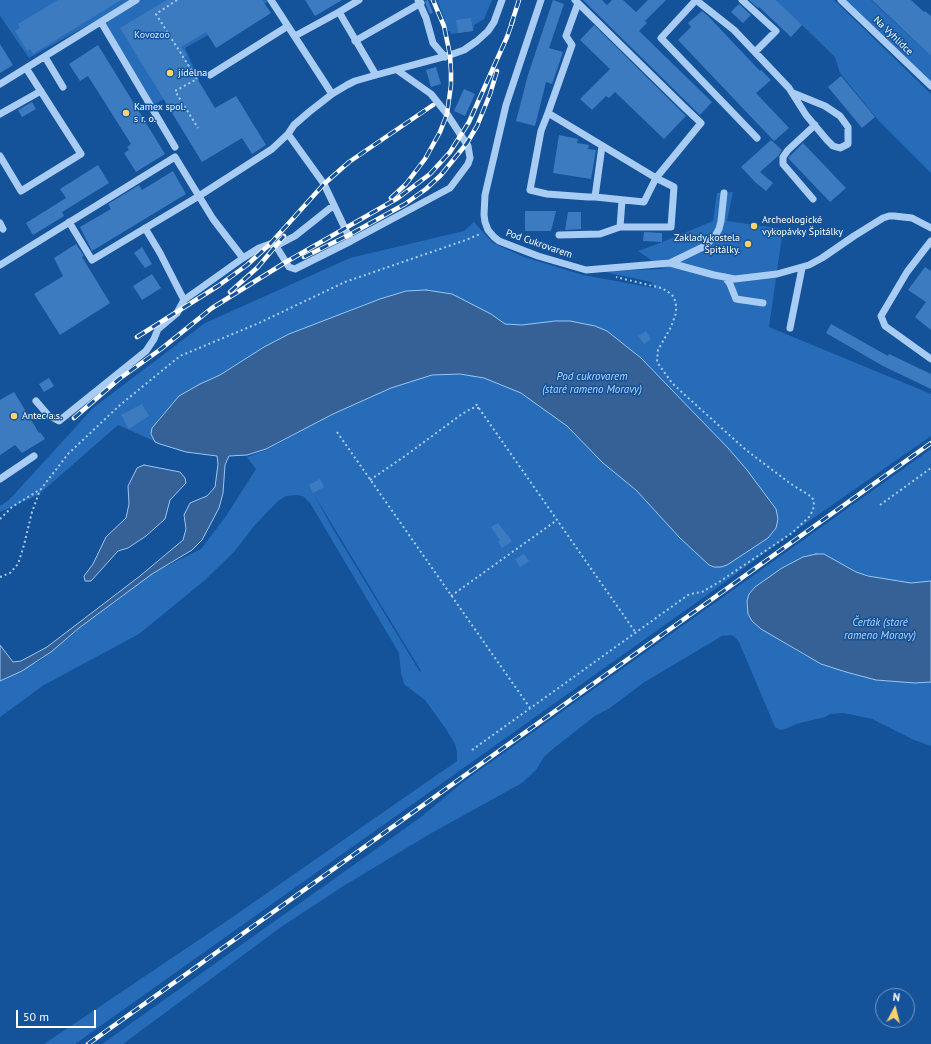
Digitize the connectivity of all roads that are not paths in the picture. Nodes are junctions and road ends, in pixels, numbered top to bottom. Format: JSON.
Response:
{"nodes":[{"id":1,"x":136,"y":0,"type":"edge"},
{"id":2,"x":272,"y":0,"type":"edge"},
{"id":3,"x":359,"y":0,"type":"edge"},
{"id":4,"x":502,"y":0,"type":"edge"},
{"id":5,"x":541,"y":0,"type":"edge"},
{"id":6,"x":696,"y":0,"type":"edge"},
{"id":7,"x":742,"y":0,"type":"edge"},
{"id":8,"x":841,"y":0,"type":"edge"},
{"id":9,"x":577,"y":1,"type":"edge"},
{"id":10,"x":420,"y":2,"type":"edge"},
{"id":11,"x":338,"y":12,"type":"junction"},
{"id":12,"x":101,"y":22,"type":"junction"},
{"id":13,"x":288,"y":26,"type":"junction"},
{"id":14,"x":295,"y":36,"type":"junction"},
{"id":15,"x":355,"y":41,"type":"junction"},
{"id":16,"x":755,"y":52,"type":"junction"},
{"id":17,"x":445,"y":56,"type":"junction"},
{"id":18,"x":45,"y":57,"type":"junction"},
{"id":19,"x":26,"y":68,"type":"junction"},
{"id":20,"x":396,"y":70,"type":"junction"},
{"id":21,"x":210,"y":75,"type":"dead end"},
{"id":22,"x":376,"y":75,"type":"junction"},
{"id":23,"x":0,"y":84,"type":"edge"},
{"id":24,"x":931,"y":86,"type":"edge"},
{"id":25,"x":63,"y":87,"type":"dead end"},
{"id":26,"x":41,"y":90,"type":"junction"},
{"id":27,"x":793,"y":93,"type":"junction"},
{"id":28,"x":332,"y":94,"type":"junction"},
{"id":29,"x":548,"y":113,"type":"junction"},
{"id":30,"x":0,"y":114,"type":"edge"},
{"id":31,"x":815,"y":126,"type":"junction"},
{"id":32,"x":288,"y":134,"type":"junction"},
{"id":33,"x":757,"y":138,"type":"dead end"},
{"id":34,"x":602,"y":146,"type":"junction"},
{"id":35,"x":175,"y":147,"type":"dead end"},
{"id":36,"x":0,"y":156,"type":"edge"},
{"id":37,"x":656,"y":178,"type":"junction"},
{"id":38,"x":724,"y":193,"type":"dead end"},
{"id":39,"x":199,"y":196,"type":"junction"},
{"id":40,"x":594,"y":197,"type":"junction"},
{"id":41,"x":813,"y":199,"type":"dead end"},
{"id":42,"x":622,"y":200,"type":"junction"},
{"id":43,"x":334,"y":205,"type":"junction"},
{"id":44,"x":70,"y":222,"type":"junction"},
{"id":45,"x":620,"y":227,"type":"junction"},
{"id":46,"x":145,"y":228,"type":"junction"},
{"id":47,"x":931,"y":228,"type":"edge"},
{"id":48,"x":560,"y":235,"type":"dead end"},
{"id":49,"x":351,"y":241,"type":"junction"},
{"id":50,"x":931,"y":241,"type":"edge"},
{"id":51,"x":276,"y":246,"type":"junction"},
{"id":52,"x":243,"y":258,"type":"junction"},
{"id":53,"x":670,"y":263,"type":"junction"},
{"id":54,"x":0,"y":265,"type":"edge"},
{"id":55,"x":802,"y":268,"type":"junction"},
{"id":56,"x":725,"y":277,"type":"junction"},
{"id":57,"x":184,"y":300,"type":"junction"},
{"id":58,"x":763,"y":303,"type":"dead end"},
{"id":59,"x":790,"y":328,"type":"dead end"},
{"id":60,"x":931,"y":359,"type":"edge"},
{"id":61,"x":36,"y":402,"type":"dead end"},
{"id":62,"x":34,"y":456,"type":"dead end"},
{"id":63,"x":0,"y":479,"type":"edge"}],
"edges":[{"from":1,"to":12,"type":"street"},
{"from":2,"to":13,"type":"street"},
{"from":3,"to":11,"type":"street"},
{"from":4,"to":17,"type":"street"},
{"from":5,"to":53,"type":"street","name":"Pod Cukrovarem"},
{"from":6,"to":16,"type":"street"},
{"from":6,"to":33,"type":"street"},
{"from":7,"to":16,"type":"street"},
{"from":8,"to":24,"type":"street","name":"Na Vyhlídce"},
{"from":9,"to":29,"type":"street"},
{"from":9,"to":37,"type":"street"},
{"from":10,"to":15,"type":"street"},
{"from":10,"to":17,"type":"street"},
{"from":11,"to":14,"type":"street"},
{"from":11,"to":15,"type":"street"},
{"from":12,"to":18,"type":"street"},
{"from":12,"to":35,"type":"street"},
{"from":13,"to":14,"type":"street"},
{"from":13,"to":21,"type":"street"},
{"from":14,"to":28,"type":"street"},
{"from":15,"to":22,"type":"street"},
{"from":16,"to":27,"type":"street"},
{"from":17,"to":20,"type":"street"},
{"from":18,"to":19,"type":"street"},
{"from":18,"to":25,"type":"street"},
{"from":19,"to":23,"type":"street"},
{"from":19,"to":26,"type":"street"},
{"from":20,"to":22,"type":"street"},
{"from":20,"to":49,"type":"street"},
{"from":22,"to":28,"type":"street"},
{"from":26,"to":30,"type":"street"},
{"from":26,"to":36,"type":"street"},
{"from":27,"to":31,"type":"street"},
{"from":27,"to":31,"type":"street"},
{"from":28,"to":32,"type":"street"},
{"from":29,"to":34,"type":"street"},
{"from":29,"to":40,"type":"street"},
{"from":31,"to":41,"type":"street"},
{"from":32,"to":39,"type":"street"},
{"from":32,"to":43,"type":"street"},
{"from":34,"to":37,"type":"street"},
{"from":34,"to":40,"type":"street"},
{"from":37,"to":42,"type":"street"},
{"from":37,"to":45,"type":"street"},
{"from":38,"to":53,"type":"street"},
{"from":39,"to":44,"type":"street"},
{"from":39,"to":46,"type":"street"},
{"from":39,"to":52,"type":"street"},
{"from":40,"to":42,"type":"street"},
{"from":42,"to":45,"type":"street"},
{"from":43,"to":49,"type":"street"},
{"from":43,"to":51,"type":"street"},
{"from":44,"to":46,"type":"street"},
{"from":44,"to":54,"type":"street"},
{"from":45,"to":48,"type":"street"},
{"from":46,"to":57,"type":"street"},
{"from":47,"to":55,"type":"street","name":"Pod Cukrovarem"},
{"from":49,"to":51,"type":"street"},
{"from":50,"to":60,"type":"street"},
{"from":51,"to":52,"type":"street"},
{"from":52,"to":57,"type":"street"},
{"from":53,"to":56,"type":"street","name":"Pod Cukrovarem"},
{"from":55,"to":56,"type":"street","name":"Pod Cukrovarem"},
{"from":55,"to":59,"type":"street"},
{"from":56,"to":58,"type":"street"},
{"from":57,"to":61,"type":"street"},
{"from":62,"to":63,"type":"street"}]}
